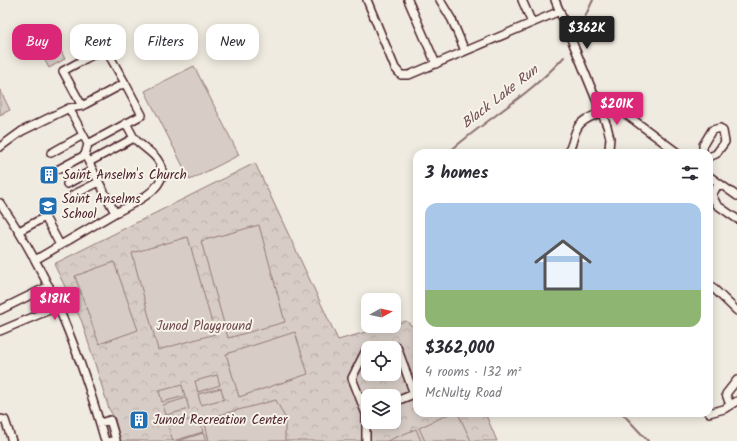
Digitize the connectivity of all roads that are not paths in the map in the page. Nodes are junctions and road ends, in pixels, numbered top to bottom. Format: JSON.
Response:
{"nodes":[{"id":1,"x":366,"y":0,"type":"edge"},
{"id":2,"x":408,"y":0,"type":"edge"},
{"id":3,"x":440,"y":0,"type":"edge"},
{"id":4,"x":522,"y":0,"type":"edge"},
{"id":5,"x":555,"y":0,"type":"edge"},
{"id":6,"x":560,"y":11,"type":"junction"},
{"id":7,"x":532,"y":23,"type":"junction"},
{"id":8,"x":465,"y":52,"type":"junction"},
{"id":9,"x":436,"y":64,"type":"junction"},
{"id":10,"x":125,"y":83,"type":"junction"},
{"id":11,"x":596,"y":96,"type":"junction"},
{"id":12,"x":82,"y":106,"type":"junction"},
{"id":13,"x":69,"y":108,"type":"junction"},
{"id":14,"x":602,"y":112,"type":"junction"},
{"id":15,"x":126,"y":123,"type":"junction"},
{"id":16,"x":83,"y":135,"type":"junction"},
{"id":17,"x":134,"y":138,"type":"junction"},
{"id":18,"x":88,"y":144,"type":"junction"},
{"id":19,"x":0,"y":148,"type":"edge"},
{"id":20,"x":574,"y":149,"type":"edge"},
{"id":21,"x":609,"y":149,"type":"dead end"},
{"id":22,"x":672,"y":149,"type":"edge"},
{"id":23,"x":702,"y":149,"type":"edge"},
{"id":24,"x":50,"y":153,"type":"dead end"},
{"id":25,"x":85,"y":154,"type":"junction"},
{"id":26,"x":713,"y":155,"type":"edge"},
{"id":27,"x":89,"y":162,"type":"junction"},
{"id":28,"x":58,"y":169,"type":"dead end"},
{"id":29,"x":93,"y":170,"type":"junction"},
{"id":30,"x":713,"y":179,"type":"edge"},
{"id":31,"x":99,"y":182,"type":"junction"},
{"id":32,"x":719,"y":183,"type":"junction"},
{"id":33,"x":67,"y":184,"type":"dead end"},
{"id":34,"x":713,"y":193,"type":"edge"},
{"id":35,"x":73,"y":195,"type":"dead end"},
{"id":36,"x":737,"y":196,"type":"edge"},
{"id":37,"x":713,"y":200,"type":"edge"},
{"id":38,"x":0,"y":203,"type":"edge"},
{"id":39,"x":115,"y":213,"type":"junction"},
{"id":40,"x":737,"y":219,"type":"edge"},
{"id":41,"x":19,"y":231,"type":"junction"},
{"id":42,"x":60,"y":245,"type":"junction"},
{"id":43,"x":35,"y":260,"type":"junction"},
{"id":44,"x":49,"y":286,"type":"junction"},
{"id":45,"x":713,"y":288,"type":"edge"},
{"id":46,"x":59,"y":306,"type":"junction"},
{"id":47,"x":0,"y":310,"type":"edge"},
{"id":48,"x":737,"y":311,"type":"edge"},
{"id":49,"x":0,"y":331,"type":"edge"},
{"id":50,"x":401,"y":358,"type":"edge"},
{"id":51,"x":361,"y":360,"type":"edge"},
{"id":52,"x":737,"y":380,"type":"edge"},
{"id":53,"x":413,"y":391,"type":"edge"},
{"id":54,"x":413,"y":394,"type":"edge"},
{"id":55,"x":401,"y":399,"type":"edge"},
{"id":56,"x":361,"y":400,"type":"edge"},
{"id":57,"x":737,"y":401,"type":"edge"},
{"id":58,"x":730,"y":405,"type":"junction"},
{"id":59,"x":713,"y":412,"type":"edge"},
{"id":60,"x":0,"y":419,"type":"edge"},
{"id":61,"x":100,"y":423,"type":"junction"},
{"id":62,"x":366,"y":429,"type":"edge"},
{"id":63,"x":12,"y":441,"type":"edge"},
{"id":64,"x":105,"y":441,"type":"edge"},
{"id":65,"x":111,"y":441,"type":"edge"},
{"id":66,"x":366,"y":441,"type":"edge"}],
"edges":[{"from":1,"to":9,"type":"street"},
{"from":2,"to":9,"type":"street"},
{"from":3,"to":8,"type":"street"},
{"from":4,"to":7,"type":"street"},
{"from":5,"to":6,"type":"street"},
{"from":6,"to":7,"type":"street"},
{"from":6,"to":11,"type":"street"},
{"from":7,"to":8,"type":"street"},
{"from":8,"to":9,"type":"street"},
{"from":10,"to":12,"type":"street"},
{"from":10,"to":12,"type":"street"},
{"from":10,"to":15,"type":"street"},
{"from":11,"to":14,"type":"street"},
{"from":11,"to":22,"type":"street"},
{"from":12,"to":13,"type":"street"},
{"from":13,"to":16,"type":"street"},
{"from":13,"to":19,"type":"street"},
{"from":14,"to":20,"type":"street"},
{"from":14,"to":21,"type":"street"},
{"from":15,"to":17,"type":"street"},
{"from":15,"to":18,"type":"street"},
{"from":16,"to":18,"type":"street"},
{"from":16,"to":24,"type":"street"},
{"from":17,"to":27,"type":"street"},
{"from":17,"to":39,"type":"street"},
{"from":18,"to":25,"type":"street"},
{"from":23,"to":26,"type":"street"},
{"from":25,"to":27,"type":"street"},
{"from":25,"to":28,"type":"street"},
{"from":27,"to":29,"type":"street"},
{"from":29,"to":31,"type":"street"},
{"from":29,"to":33,"type":"street"},
{"from":30,"to":32,"type":"street"},
{"from":31,"to":35,"type":"street"},
{"from":31,"to":39,"type":"street"},
{"from":32,"to":34,"type":"street"},
{"from":32,"to":36,"type":"street"},
{"from":37,"to":40,"type":"street"},
{"from":38,"to":41,"type":"street"},
{"from":39,"to":42,"type":"street"},
{"from":41,"to":42,"type":"street"},
{"from":41,"to":43,"type":"street"},
{"from":42,"to":43,"type":"street"},
{"from":43,"to":44,"type":"street"},
{"from":44,"to":46,"type":"street"},
{"from":44,"to":47,"type":"street"},
{"from":45,"to":48,"type":"street"},
{"from":46,"to":49,"type":"street"},
{"from":46,"to":61,"type":"street"},
{"from":50,"to":53,"type":"street"},
{"from":51,"to":56,"type":"street"},
{"from":52,"to":58,"type":"street"},
{"from":54,"to":55,"type":"street"},
{"from":57,"to":58,"type":"street"},
{"from":58,"to":59,"type":"street"},
{"from":60,"to":63,"type":"street"},
{"from":61,"to":64,"type":"street"},
{"from":61,"to":65,"type":"street"},
{"from":62,"to":66,"type":"street"}]}
